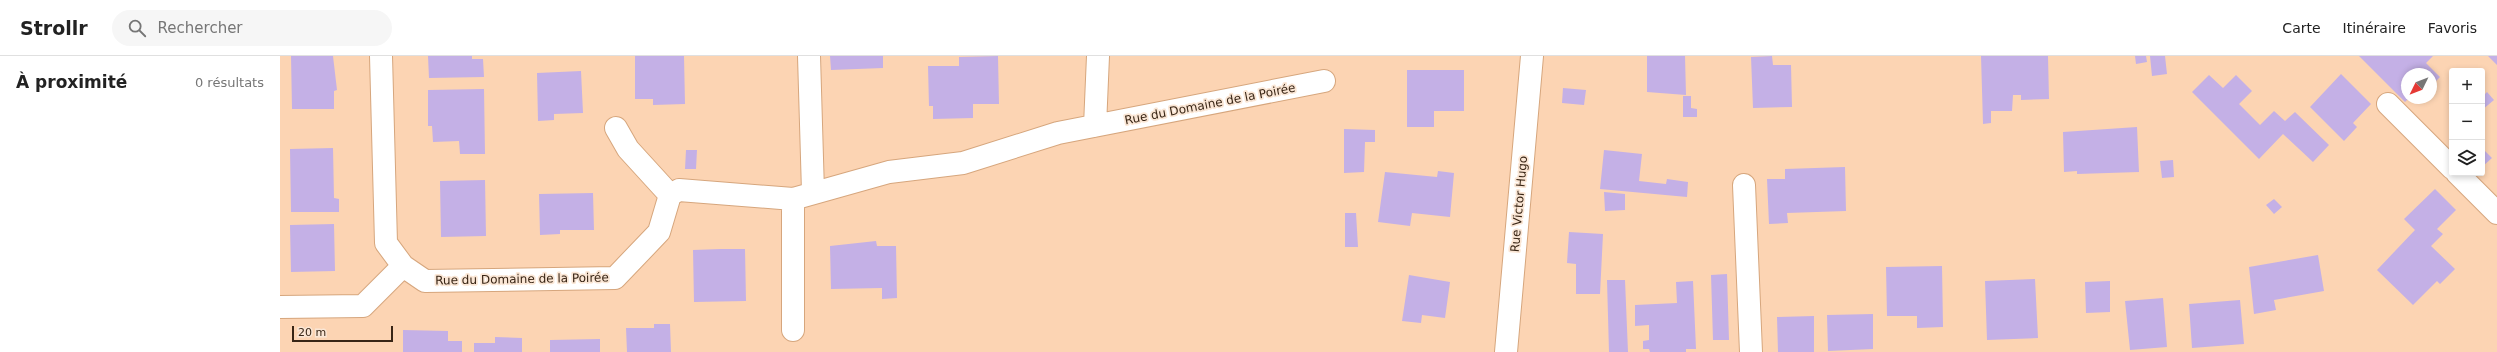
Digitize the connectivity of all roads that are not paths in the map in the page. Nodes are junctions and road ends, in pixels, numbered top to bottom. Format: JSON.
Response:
{"nodes":[{"id":1,"x":381,"y":56,"type":"edge"},
{"id":2,"x":810,"y":56,"type":"edge"},
{"id":3,"x":1098,"y":56,"type":"edge"},
{"id":4,"x":1532,"y":56,"type":"edge"},
{"id":5,"x":1324,"y":81,"type":"dead end"},
{"id":6,"x":2388,"y":104,"type":"dead end"},
{"id":7,"x":1095,"y":126,"type":"junction"},
{"id":8,"x":616,"y":128,"type":"dead end"},
{"id":9,"x":2449,"y":165,"type":"edge"},
{"id":10,"x":2460,"y":176,"type":"edge"},
{"id":11,"x":1744,"y":185,"type":"dead end"},
{"id":12,"x":670,"y":195,"type":"junction"},
{"id":13,"x":803,"y":196,"type":"junction"},
{"id":14,"x":2497,"y":213,"type":"edge"},
{"id":15,"x":403,"y":266,"type":"junction"},
{"id":16,"x":280,"y":307,"type":"edge"},
{"id":17,"x":793,"y":330,"type":"dead end"},
{"id":18,"x":1506,"y":352,"type":"edge"},
{"id":19,"x":1751,"y":352,"type":"edge"}],
"edges":[{"from":1,"to":15,"type":"street","name":"Rue du Domaine de la Poirée"},
{"from":2,"to":13,"type":"street"},
{"from":3,"to":7,"type":"street"},
{"from":4,"to":18,"type":"street","name":"Rue Victor Hugo"},
{"from":5,"to":7,"type":"street","name":"Rue du Domaine de la Poirée"},
{"from":6,"to":9,"type":"street"},
{"from":7,"to":13,"type":"street","name":"Rue du Domaine de la Poirée"},
{"from":8,"to":12,"type":"street"},
{"from":10,"to":14,"type":"street"},
{"from":11,"to":19,"type":"street"},
{"from":12,"to":13,"type":"street","name":"Rue du Domaine de la Poirée"},
{"from":12,"to":15,"type":"street","name":"Rue du Domaine de la Poirée"},
{"from":13,"to":17,"type":"street"},
{"from":15,"to":16,"type":"street"}]}
